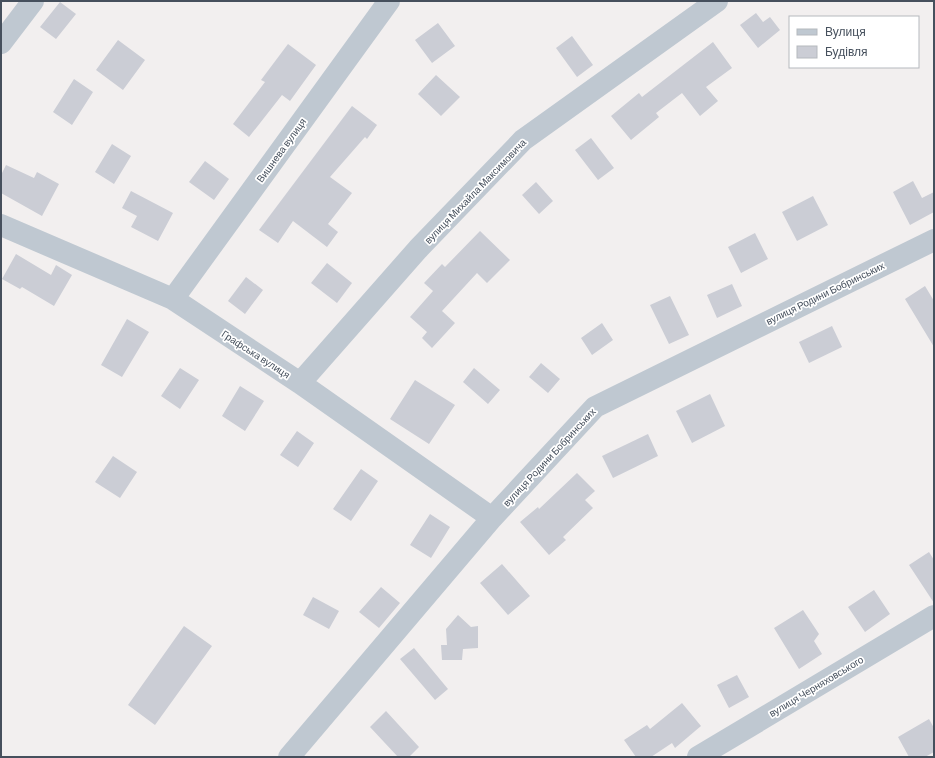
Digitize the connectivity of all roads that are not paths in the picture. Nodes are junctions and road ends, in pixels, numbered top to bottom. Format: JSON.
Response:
{"nodes":[{"id":1,"x":33,"y":1,"type":"edge"},
{"id":2,"x":389,"y":1,"type":"edge"},
{"id":3,"x":717,"y":1,"type":"edge"},
{"id":4,"x":1,"y":43,"type":"edge"},
{"id":5,"x":1,"y":225,"type":"edge"},
{"id":6,"x":934,"y":240,"type":"edge"},
{"id":7,"x":173,"y":299,"type":"junction"},
{"id":8,"x":300,"y":384,"type":"junction"},
{"id":9,"x":492,"y":518,"type":"junction"},
{"id":10,"x":934,"y":616,"type":"edge"},
{"id":11,"x":289,"y":757,"type":"edge"},
{"id":12,"x":698,"y":757,"type":"edge"}],
"edges":[{"from":1,"to":4,"type":"street"},
{"from":2,"to":7,"type":"street","name":"Вишнева вулиця"},
{"from":3,"to":8,"type":"street","name":"вулиця Михайла Максимовича"},
{"from":5,"to":7,"type":"street","name":"Графська вулиця"},
{"from":6,"to":9,"type":"street","name":"вулиця Родини Бобринських"},
{"from":7,"to":8,"type":"street","name":"Графська вулиця"},
{"from":8,"to":9,"type":"street","name":"Графська вулиця"},
{"from":9,"to":11,"type":"street","name":"вулиця Родини Бобринських"},
{"from":10,"to":12,"type":"street","name":"вулиця Черняховського"}]}
